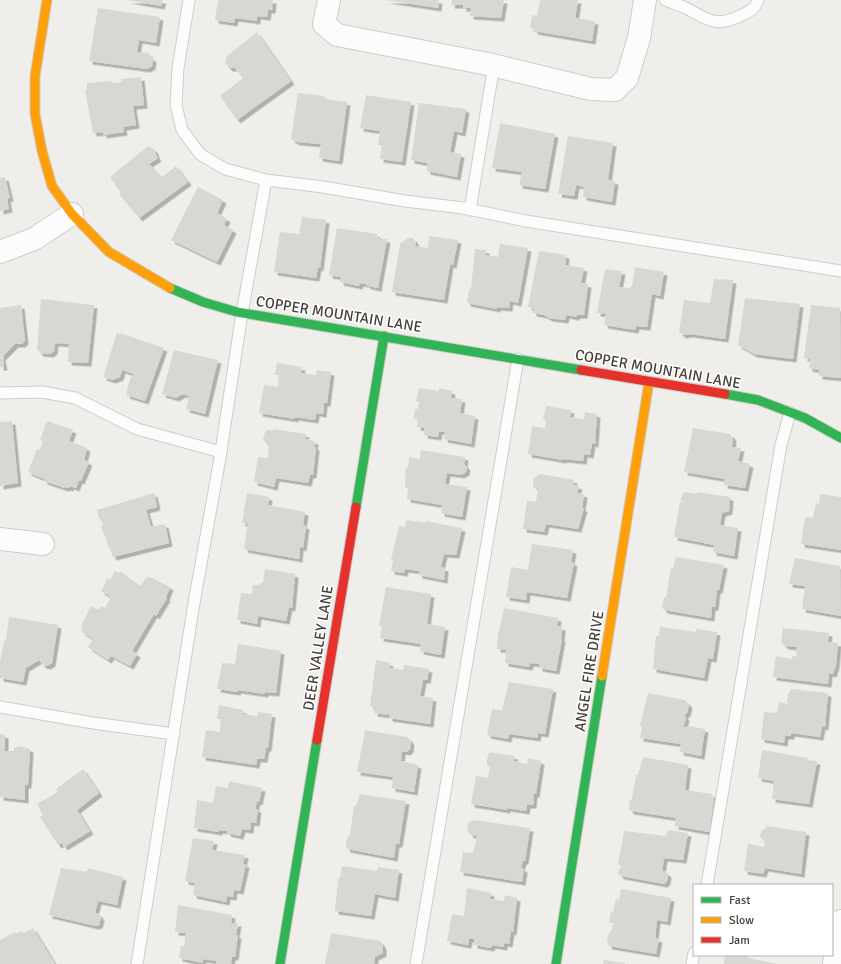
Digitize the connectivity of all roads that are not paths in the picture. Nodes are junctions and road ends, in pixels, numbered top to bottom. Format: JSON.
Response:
{"nodes":[{"id":1,"x":48,"y":0,"type":"edge"},
{"id":2,"x":189,"y":0,"type":"edge"},
{"id":3,"x":329,"y":0,"type":"edge"},
{"id":4,"x":645,"y":0,"type":"edge"},
{"id":5,"x":665,"y":0,"type":"edge"},
{"id":6,"x":758,"y":0,"type":"edge"},
{"id":7,"x":491,"y":65,"type":"junction"},
{"id":8,"x":266,"y":180,"type":"junction"},
{"id":9,"x":470,"y":210,"type":"junction"},
{"id":10,"x":72,"y":214,"type":"junction"},
{"id":11,"x":0,"y":252,"type":"edge"},
{"id":12,"x":841,"y":271,"type":"edge"},
{"id":13,"x":242,"y":313,"type":"junction"},
{"id":14,"x":384,"y":336,"type":"junction"},
{"id":15,"x":518,"y":359,"type":"junction"},
{"id":16,"x":649,"y":382,"type":"junction"},
{"id":17,"x":0,"y":394,"type":"edge"},
{"id":18,"x":790,"y":413,"type":"junction"},
{"id":19,"x":841,"y":438,"type":"edge"},
{"id":20,"x":221,"y":452,"type":"junction"},
{"id":21,"x":0,"y":540,"type":"edge"},
{"id":22,"x":43,"y":544,"type":"dead end"},
{"id":23,"x":0,"y":707,"type":"edge"},
{"id":24,"x":174,"y":734,"type":"junction"},
{"id":25,"x":707,"y":884,"type":"edge"},
{"id":26,"x":841,"y":921,"type":"edge"},
{"id":27,"x":137,"y":964,"type":"edge"},
{"id":28,"x":280,"y":964,"type":"edge"},
{"id":29,"x":416,"y":964,"type":"edge"},
{"id":30,"x":556,"y":964,"type":"edge"},
{"id":31,"x":834,"y":964,"type":"edge"}],
"edges":[{"from":1,"to":10,"type":"street","name":"COPPER MOUNTAIN LANE"},
{"from":2,"to":8,"type":"lane"},
{"from":3,"to":7,"type":"street"},
{"from":4,"to":7,"type":"street"},
{"from":5,"to":6,"type":"lane"},
{"from":7,"to":9,"type":"lane"},
{"from":8,"to":9,"type":"lane"},
{"from":8,"to":13,"type":"lane"},
{"from":9,"to":12,"type":"lane"},
{"from":10,"to":11,"type":"street"},
{"from":10,"to":13,"type":"street","name":"COPPER MOUNTAIN LANE"},
{"from":13,"to":14,"type":"street","name":"COPPER MOUNTAIN LANE"},
{"from":13,"to":20,"type":"lane"},
{"from":14,"to":15,"type":"street","name":"COPPER MOUNTAIN LANE"},
{"from":14,"to":28,"type":"street","name":"DEER VALLEY LANE"},
{"from":15,"to":16,"type":"street","name":"COPPER MOUNTAIN LANE"},
{"from":15,"to":29,"type":"lane"},
{"from":16,"to":18,"type":"street","name":"COPPER MOUNTAIN LANE"},
{"from":16,"to":30,"type":"street","name":"ANGEL FIRE DRIVE"},
{"from":17,"to":20,"type":"lane"},
{"from":18,"to":19,"type":"street","name":"COPPER MOUNTAIN LANE"},
{"from":18,"to":25,"type":"lane"},
{"from":20,"to":24,"type":"lane"},
{"from":21,"to":22,"type":"street"},
{"from":23,"to":24,"type":"lane"},
{"from":24,"to":27,"type":"lane"},
{"from":26,"to":31,"type":"street"}]}
